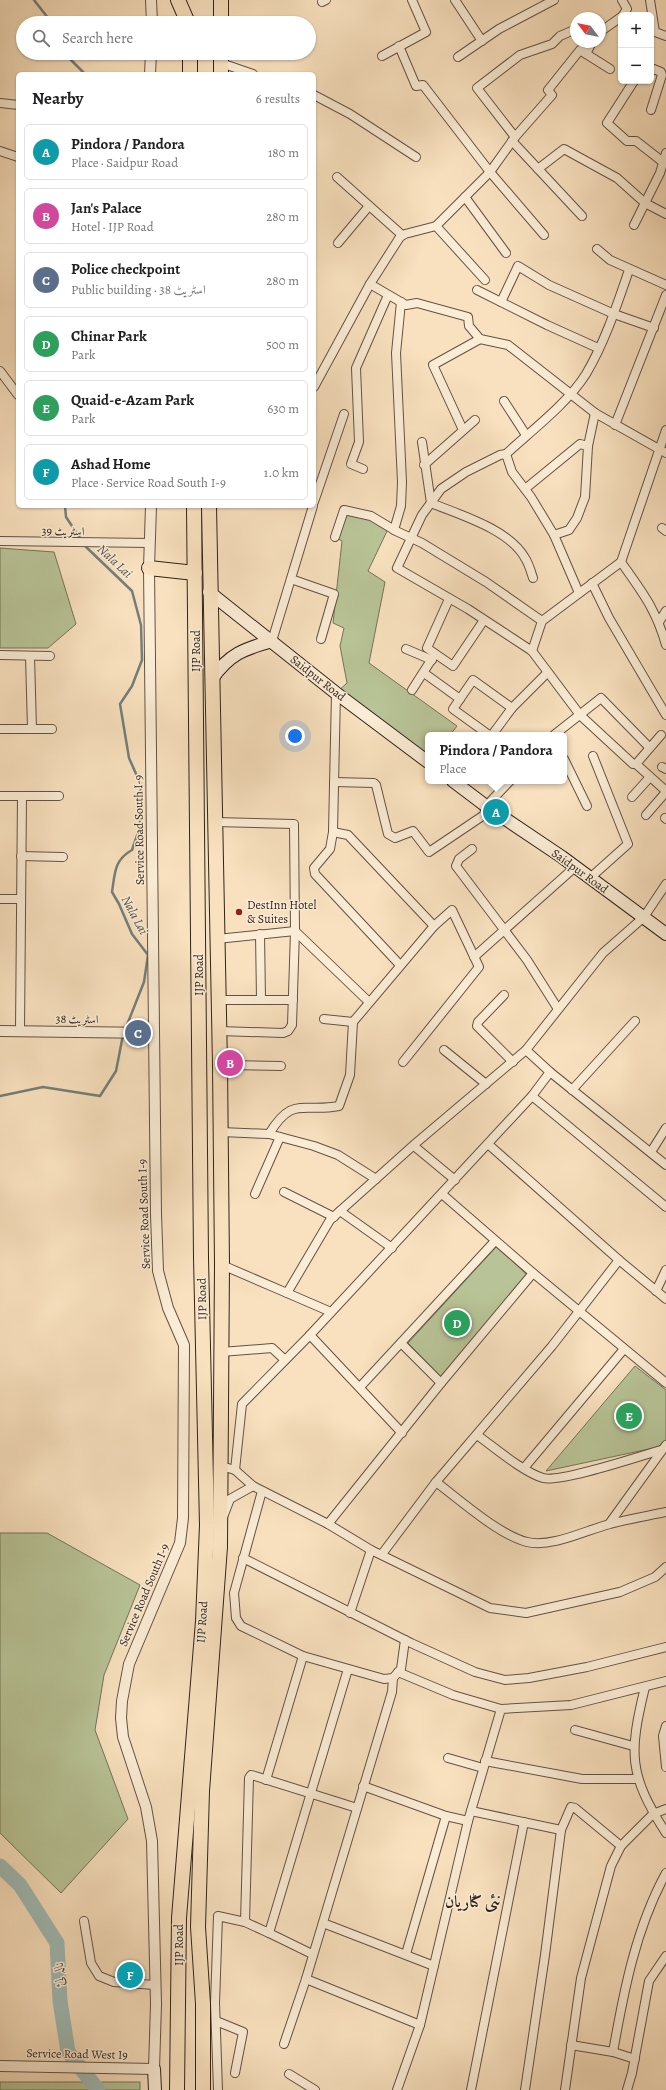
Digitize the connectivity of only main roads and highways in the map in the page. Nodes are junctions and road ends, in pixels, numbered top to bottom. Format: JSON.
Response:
{"nodes":[{"id":1,"x":178,"y":0,"type":"edge"},
{"id":2,"x":190,"y":0,"type":"edge"},
{"id":3,"x":221,"y":0,"type":"edge"},
{"id":4,"x":186,"y":16,"type":"edge"},
{"id":5,"x":189,"y":16,"type":"edge"},
{"id":6,"x":221,"y":16,"type":"edge"},
{"id":7,"x":190,"y":60,"type":"edge"},
{"id":8,"x":190,"y":72,"type":"edge"},
{"id":9,"x":194,"y":508,"type":"edge"},
{"id":10,"x":209,"y":508,"type":"edge"},
{"id":11,"x":149,"y":568,"type":"road end"},
{"id":12,"x":195,"y":573,"type":"junction"},
{"id":13,"x":209,"y":592,"type":"junction"},
{"id":14,"x":272,"y":641,"type":"junction"},
{"id":15,"x":212,"y":679,"type":"junction"},
{"id":16,"x":425,"y":760,"type":"edge"},
{"id":17,"x":458,"y":784,"type":"edge"},
{"id":18,"x":666,"y":934,"type":"edge"},
{"id":19,"x":203,"y":1692,"type":"junction"},
{"id":20,"x":154,"y":2073,"type":"road end"},
{"id":21,"x":155,"y":2090,"type":"edge"},
{"id":22,"x":177,"y":2090,"type":"edge"},
{"id":23,"x":203,"y":2090,"type":"edge"}],
"edges":[{"from":1,"to":4,"type":"highway"},
{"from":2,"to":5,"type":"highway"},
{"from":3,"to":6,"type":"highway"},
{"from":7,"to":8,"type":"highway"},
{"from":9,"to":12,"type":"highway","name":"IJP Road"},
{"from":10,"to":13,"type":"highway","name":"IJP Road"},
{"from":11,"to":12,"type":"highway"},
{"from":12,"to":19,"type":"highway","name":"IJP Road"},
{"from":13,"to":14,"type":"main road","name":"Saidpur Road"},
{"from":13,"to":15,"type":"highway","name":"IJP Road"},
{"from":14,"to":15,"type":"main road"},
{"from":14,"to":16,"type":"main road","name":"Saidpur Road"},
{"from":15,"to":19,"type":"highway","name":"IJP Road"},
{"from":17,"to":18,"type":"main road","name":"Saidpur Road"},
{"from":19,"to":22,"type":"highway","name":"IJP Road"},
{"from":19,"to":23,"type":"highway","name":"IJP Road"},
{"from":20,"to":21,"type":"main road"}]}
